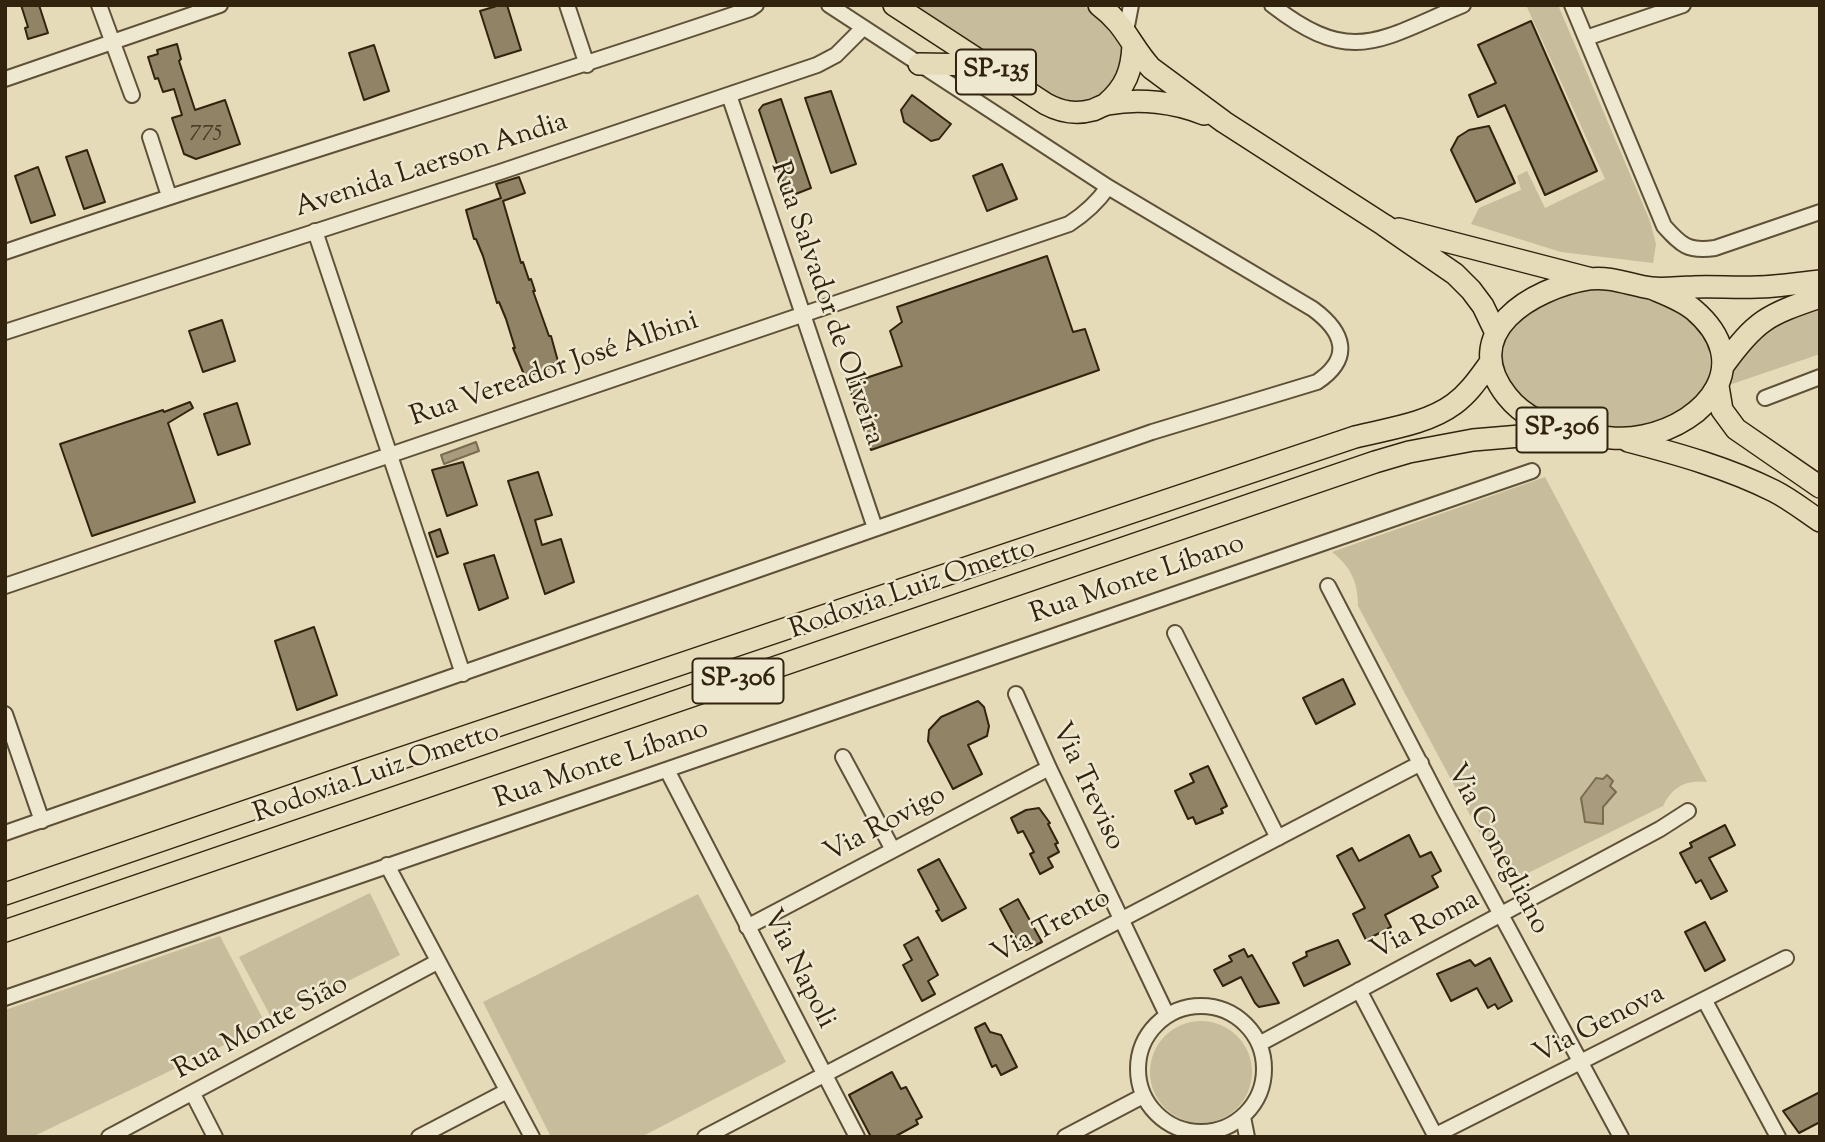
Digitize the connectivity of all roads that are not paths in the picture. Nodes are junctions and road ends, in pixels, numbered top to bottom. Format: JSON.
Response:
{"nodes":[{"id":1,"x":99,"y":5,"type":"edge"},
{"id":2,"x":220,"y":5,"type":"edge"},
{"id":3,"x":567,"y":5,"type":"edge"},
{"id":4,"x":756,"y":5,"type":"edge"},
{"id":5,"x":829,"y":5,"type":"edge"},
{"id":6,"x":894,"y":5,"type":"edge"},
{"id":7,"x":1099,"y":5,"type":"edge"},
{"id":8,"x":1131,"y":5,"type":"edge"},
{"id":9,"x":1272,"y":5,"type":"edge"},
{"id":10,"x":1463,"y":5,"type":"edge"},
{"id":11,"x":1572,"y":5,"type":"edge"},
{"id":12,"x":1683,"y":5,"type":"edge"},
{"id":13,"x":863,"y":28,"type":"junction"},
{"id":14,"x":1130,"y":38,"type":"junction"},
{"id":15,"x":1586,"y":38,"type":"junction"},
{"id":16,"x":112,"y":43,"type":"junction"},
{"id":17,"x":919,"y":64,"type":"junction"},
{"id":18,"x":587,"y":65,"type":"junction"},
{"id":19,"x":984,"y":65,"type":"junction"},
{"id":20,"x":5,"y":79,"type":"edge"},
{"id":21,"x":132,"y":95,"type":"dead end"},
{"id":22,"x":729,"y":95,"type":"junction"},
{"id":23,"x":1107,"y":104,"type":"junction"},
{"id":24,"x":1224,"y":122,"type":"junction"},
{"id":25,"x":150,"y":137,"type":"dead end"},
{"id":26,"x":1108,"y":187,"type":"junction"},
{"id":27,"x":169,"y":196,"type":"junction"},
{"id":28,"x":1820,"y":212,"type":"edge"},
{"id":29,"x":1384,"y":225,"type":"junction"},
{"id":30,"x":315,"y":231,"type":"junction"},
{"id":31,"x":5,"y":253,"type":"edge"},
{"id":32,"x":1590,"y":279,"type":"junction"},
{"id":33,"x":1820,"y":281,"type":"edge"},
{"id":34,"x":1651,"y":288,"type":"junction"},
{"id":35,"x":1820,"y":297,"type":"edge"},
{"id":36,"x":803,"y":313,"type":"junction"},
{"id":37,"x":5,"y":332,"type":"edge"},
{"id":38,"x":1496,"y":333,"type":"junction"},
{"id":39,"x":1490,"y":363,"type":"junction"},
{"id":40,"x":1721,"y":376,"type":"junction"},
{"id":41,"x":1820,"y":377,"type":"edge"},
{"id":42,"x":1765,"y":398,"type":"dead end"},
{"id":43,"x":1568,"y":432,"type":"junction"},
{"id":44,"x":1620,"y":439,"type":"junction"},
{"id":45,"x":388,"y":453,"type":"junction"},
{"id":46,"x":1788,"y":466,"type":"junction"},
{"id":47,"x":1532,"y":471,"type":"dead end"},
{"id":48,"x":1820,"y":487,"type":"edge"},
{"id":49,"x":1776,"y":492,"type":"junction"},
{"id":50,"x":1820,"y":521,"type":"edge"},
{"id":51,"x":875,"y":528,"type":"junction"},
{"id":52,"x":5,"y":586,"type":"edge"},
{"id":53,"x":1328,"y":586,"type":"dead end"},
{"id":54,"x":1175,"y":633,"type":"dead end"},
{"id":55,"x":463,"y":674,"type":"junction"},
{"id":56,"x":1016,"y":694,"type":"dead end"},
{"id":57,"x":5,"y":714,"type":"edge"},
{"id":58,"x":843,"y":757,"type":"dead end"},
{"id":59,"x":1421,"y":763,"type":"junction"},
{"id":60,"x":1049,"y":768,"type":"junction"},
{"id":61,"x":667,"y":770,"type":"junction"},
{"id":62,"x":1688,"y":811,"type":"dead end"},
{"id":63,"x":42,"y":821,"type":"junction"},
{"id":64,"x":5,"y":833,"type":"edge"},
{"id":65,"x":1278,"y":838,"type":"junction"},
{"id":66,"x":893,"y":850,"type":"junction"},
{"id":67,"x":387,"y":865,"type":"junction"},
{"id":68,"x":5,"y":894,"type":"edge"},
{"id":69,"x":1502,"y":914,"type":"junction"},
{"id":70,"x":1121,"y":919,"type":"junction"},
{"id":71,"x":747,"y":927,"type":"junction"},
{"id":72,"x":5,"y":931,"type":"edge"},
{"id":73,"x":1786,"y":958,"type":"dead end"},
{"id":74,"x":437,"y":962,"type":"junction"},
{"id":75,"x":1359,"y":990,"type":"junction"},
{"id":76,"x":5,"y":998,"type":"edge"},
{"id":77,"x":1705,"y":1001,"type":"junction"},
{"id":78,"x":1167,"y":1015,"type":"junction"},
{"id":79,"x":1259,"y":1044,"type":"junction"},
{"id":80,"x":1581,"y":1063,"type":"junction"},
{"id":81,"x":824,"y":1075,"type":"junction"},
{"id":82,"x":507,"y":1091,"type":"junction"},
{"id":83,"x":193,"y":1094,"type":"junction"},
{"id":84,"x":1143,"y":1096,"type":"junction"},
{"id":85,"x":1243,"y":1117,"type":"junction"},
{"id":86,"x":1216,"y":1134,"type":"edge"},
{"id":87,"x":1436,"y":1136,"type":"edge"},
{"id":88,"x":109,"y":1137,"type":"edge"},
{"id":89,"x":215,"y":1137,"type":"edge"},
{"id":90,"x":419,"y":1137,"type":"edge"},
{"id":91,"x":532,"y":1137,"type":"edge"},
{"id":92,"x":705,"y":1137,"type":"edge"},
{"id":93,"x":857,"y":1137,"type":"edge"},
{"id":94,"x":1065,"y":1137,"type":"edge"},
{"id":95,"x":1247,"y":1137,"type":"edge"},
{"id":96,"x":1621,"y":1137,"type":"edge"},
{"id":97,"x":1778,"y":1137,"type":"edge"}],
"edges":[{"from":1,"to":16,"type":"street"},
{"from":2,"to":16,"type":"street"},
{"from":3,"to":18,"type":"street"},
{"from":4,"to":18,"type":"street","name":"Avenida Laerson Andia"},
{"from":5,"to":13,"type":"street"},
{"from":6,"to":19,"type":"main road","number":"SP-135"},
{"from":7,"to":14,"type":"main road","number":"SP-135"},
{"from":8,"to":14,"type":"street"},
{"from":9,"to":10,"type":"street"},
{"from":11,"to":15,"type":"street"},
{"from":12,"to":15,"type":"street"},
{"from":13,"to":17,"type":"street"},
{"from":13,"to":22,"type":"street","name":"Avenida Laerson Andia"},
{"from":14,"to":23,"type":"main road"},
{"from":14,"to":24,"type":"main road","number":"SP-135"},
{"from":15,"to":28,"type":"street"},
{"from":16,"to":20,"type":"street"},
{"from":16,"to":21,"type":"street"},
{"from":17,"to":19,"type":"main road"},
{"from":17,"to":26,"type":"street"},
{"from":18,"to":27,"type":"street","name":"Avenida Laerson Andia"},
{"from":19,"to":23,"type":"main road","number":"SP-135"},
{"from":22,"to":30,"type":"street","name":"Avenida Laerson Andia"},
{"from":22,"to":36,"type":"street","name":"Rua Salvador de Oliveira"},
{"from":23,"to":24,"type":"main road","number":"SP-135"},
{"from":24,"to":29,"type":"main road","number":"SP-135"},
{"from":25,"to":27,"type":"street"},
{"from":26,"to":36,"type":"street","name":"Rua Vereador José Albini"},
{"from":26,"to":51,"type":"street"},
{"from":27,"to":31,"type":"street","name":"Avenida Laerson Andia"},
{"from":29,"to":32,"type":"main road","number":"SP-135"},
{"from":29,"to":38,"type":"main road","number":"SP-135"},
{"from":30,"to":37,"type":"street","name":"Avenida Laerson Andia"},
{"from":30,"to":45,"type":"street"},
{"from":32,"to":34,"type":"main road"},
{"from":32,"to":38,"type":"main road"},
{"from":33,"to":34,"type":"main road"},
{"from":34,"to":40,"type":"main road"},
{"from":35,"to":40,"type":"main road","number":"SP-306"},
{"from":36,"to":45,"type":"street","name":"Rua Vereador José Albini"},
{"from":36,"to":51,"type":"street","name":"Rua Salvador de Oliveira"},
{"from":38,"to":39,"type":"main road","number":"SP-306"},
{"from":39,"to":43,"type":"main road","number":"SP-306"},
{"from":39,"to":68,"type":"main road","name":"Rodovia Luiz Ometto","number":"SP-306"},
{"from":40,"to":44,"type":"main road","number":"SP-306"},
{"from":40,"to":46,"type":"main road"},
{"from":41,"to":42,"type":"street"},
{"from":43,"to":44,"type":"main road","number":"SP-306"},
{"from":43,"to":72,"type":"main road","name":"Rodovia Luiz Ometto","number":"SP-306"},
{"from":44,"to":49,"type":"main road"},
{"from":45,"to":52,"type":"street","name":"Rua Vereador José Albini"},
{"from":45,"to":55,"type":"street"},
{"from":46,"to":48,"type":"main road"},
{"from":46,"to":49,"type":"main road"},
{"from":47,"to":61,"type":"street","name":"Rua Monte Líbano"},
{"from":49,"to":50,"type":"main road"},
{"from":51,"to":55,"type":"street"},
{"from":53,"to":59,"type":"street","name":"Via Conegliano"},
{"from":54,"to":65,"type":"street"},
{"from":55,"to":63,"type":"street"},
{"from":56,"to":60,"type":"street","name":"Via Treviso"},
{"from":57,"to":63,"type":"street"},
{"from":58,"to":66,"type":"street"},
{"from":59,"to":65,"type":"street","name":"Via Trento"},
{"from":59,"to":69,"type":"street","name":"Via Conegliano"},
{"from":60,"to":66,"type":"street","name":"Via Rovigo"},
{"from":60,"to":70,"type":"street","name":"Via Treviso"},
{"from":61,"to":67,"type":"street","name":"Rua Monte Líbano"},
{"from":61,"to":71,"type":"street","name":"Via Napoli"},
{"from":62,"to":69,"type":"street","name":"Via Roma"},
{"from":63,"to":64,"type":"street"},
{"from":65,"to":70,"type":"street","name":"Via Trento"},
{"from":66,"to":71,"type":"street","name":"Via Rovigo"},
{"from":67,"to":74,"type":"street"},
{"from":67,"to":76,"type":"street","name":"Rua Monte Líbano"},
{"from":69,"to":75,"type":"street","name":"Via Roma"},
{"from":69,"to":80,"type":"street","name":"Via Conegliano"},
{"from":70,"to":78,"type":"street","name":"Via Treviso"},
{"from":70,"to":81,"type":"street","name":"Via Trento"},
{"from":71,"to":81,"type":"street","name":"Via Napoli"},
{"from":73,"to":77,"type":"street","name":"Via Genova"},
{"from":74,"to":82,"type":"street"},
{"from":74,"to":83,"type":"street","name":"Rua Monte Sião"},
{"from":75,"to":79,"type":"street","name":"Via Roma"},
{"from":75,"to":87,"type":"street"},
{"from":77,"to":80,"type":"street","name":"Via Genova"},
{"from":77,"to":97,"type":"street"},
{"from":78,"to":79,"type":"street"},
{"from":78,"to":84,"type":"street"},
{"from":79,"to":85,"type":"street"},
{"from":80,"to":87,"type":"street","name":"Via Genova"},
{"from":80,"to":96,"type":"street","name":"Via Conegliano"},
{"from":81,"to":92,"type":"street","name":"Via Trento"},
{"from":81,"to":93,"type":"street","name":"Via Napoli"},
{"from":82,"to":90,"type":"street"},
{"from":82,"to":91,"type":"street"},
{"from":83,"to":88,"type":"street","name":"Rua Monte Sião"},
{"from":83,"to":89,"type":"street"},
{"from":84,"to":86,"type":"street"},
{"from":84,"to":94,"type":"street"},
{"from":85,"to":86,"type":"street"},
{"from":85,"to":95,"type":"street"}]}
